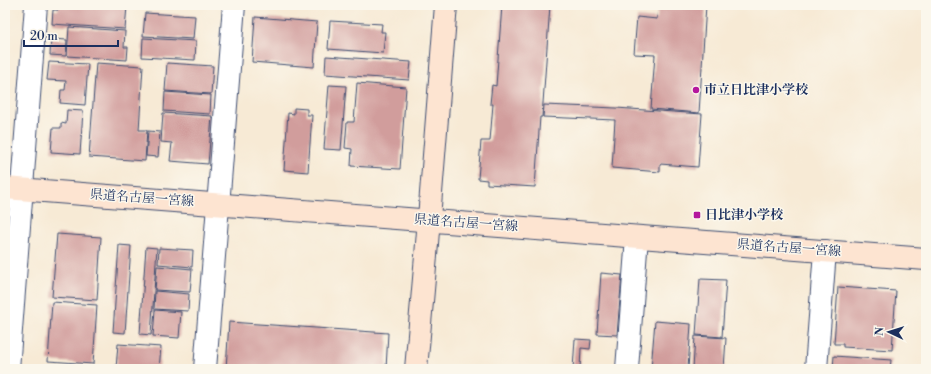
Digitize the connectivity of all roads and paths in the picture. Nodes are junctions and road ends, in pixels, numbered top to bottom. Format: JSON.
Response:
{"nodes":[{"id":1,"x":36,"y":5,"type":"edge"},
{"id":2,"x":234,"y":5,"type":"edge"},
{"id":3,"x":446,"y":5,"type":"edge"},
{"id":4,"x":14,"y":188,"type":"edge"},
{"id":5,"x":218,"y":204,"type":"junction"},
{"id":6,"x":429,"y":220,"type":"junction"},
{"id":7,"x":637,"y":237,"type":"junction"},
{"id":8,"x":825,"y":251,"type":"junction"},
{"id":9,"x":926,"y":259,"type":"edge"},
{"id":10,"x":8,"y":369,"type":"edge"},
{"id":11,"x":205,"y":369,"type":"edge"},
{"id":12,"x":416,"y":369,"type":"edge"},
{"id":13,"x":627,"y":369,"type":"edge"},
{"id":14,"x":816,"y":369,"type":"edge"}],
"edges":[{"from":1,"to":4,"type":"street"},
{"from":2,"to":5,"type":"street"},
{"from":3,"to":6,"type":"main road"},
{"from":4,"to":5,"type":"main road","name":"県道名古屋一宮線"},
{"from":4,"to":10,"type":"street"},
{"from":5,"to":6,"type":"main road","name":"県道名古屋一宮線"},
{"from":5,"to":11,"type":"street"},
{"from":6,"to":7,"type":"main road","name":"県道名古屋一宮線"},
{"from":6,"to":12,"type":"main road"},
{"from":7,"to":8,"type":"main road","name":"県道名古屋一宮線"},
{"from":7,"to":13,"type":"street"},
{"from":8,"to":9,"type":"main road","name":"県道名古屋一宮線"},
{"from":8,"to":14,"type":"street"}]}
